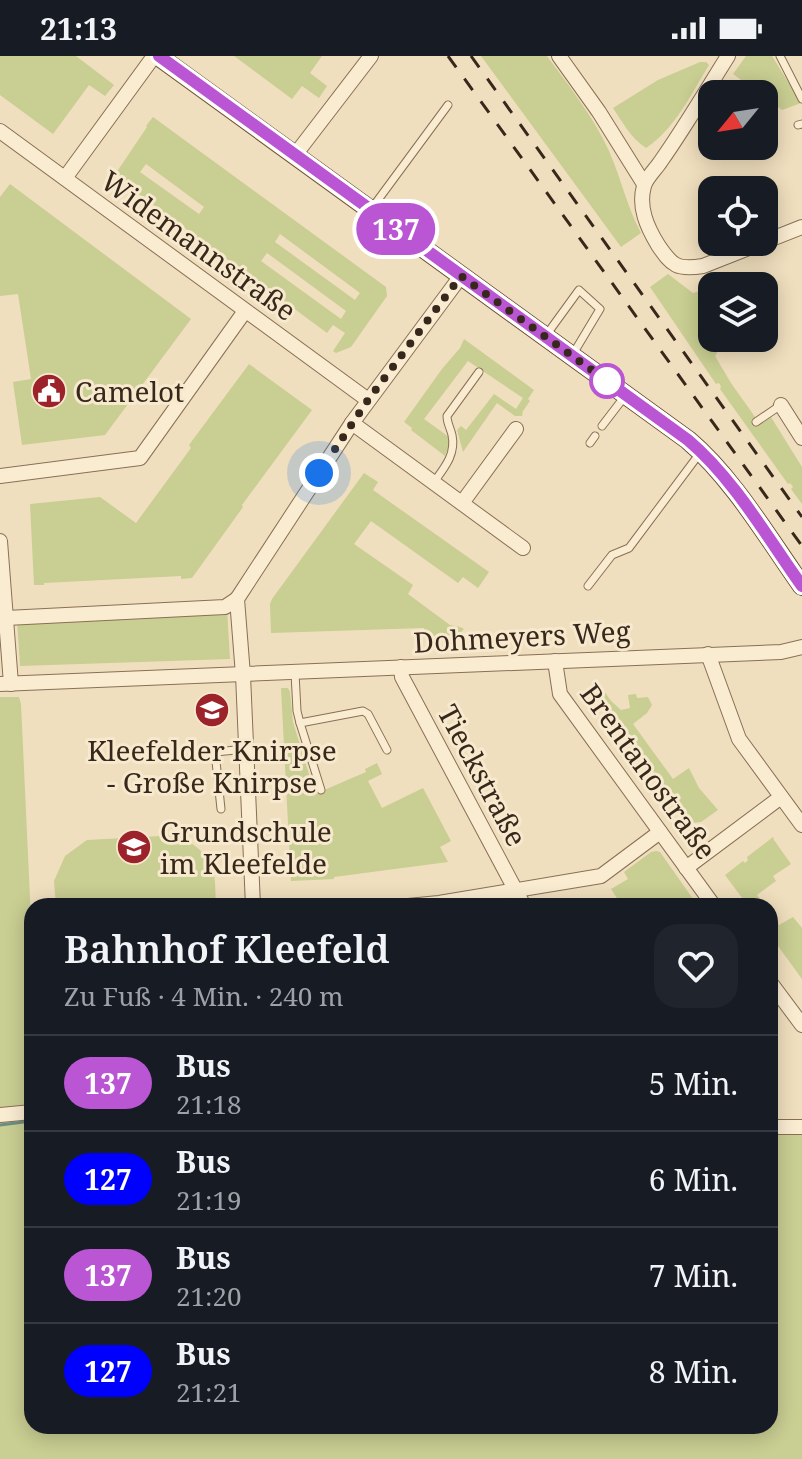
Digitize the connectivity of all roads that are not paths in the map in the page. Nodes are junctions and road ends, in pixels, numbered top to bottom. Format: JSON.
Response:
{"nodes":[{"id":1,"x":156,"y":56,"type":"edge"},
{"id":2,"x":371,"y":56,"type":"edge"},
{"id":3,"x":559,"y":56,"type":"edge"},
{"id":4,"x":728,"y":56,"type":"edge"},
{"id":5,"x":780,"y":56,"type":"edge"},
{"id":6,"x":800,"y":90,"type":"edge"},
{"id":7,"x":802,"y":99,"type":"edge"},
{"id":8,"x":448,"y":105,"type":"dead end"},
{"id":9,"x":0,"y":131,"type":"edge"},
{"id":10,"x":295,"y":155,"type":"junction"},
{"id":11,"x":65,"y":178,"type":"junction"},
{"id":12,"x":644,"y":184,"type":"junction"},
{"id":13,"x":371,"y":210,"type":"junction"},
{"id":14,"x":802,"y":227,"type":"edge"},
{"id":15,"x":461,"y":276,"type":"junction"},
{"id":16,"x":245,"y":311,"type":"junction"},
{"id":17,"x":544,"y":337,"type":"junction"},
{"id":18,"x":571,"y":356,"type":"junction"},
{"id":19,"x":479,"y":372,"type":"dead end"},
{"id":20,"x":626,"y":395,"type":"junction"},
{"id":21,"x":368,"y":400,"type":"junction"},
{"id":22,"x":781,"y":405,"type":"joint"},
{"id":23,"x":756,"y":422,"type":"dead end"},
{"id":24,"x":352,"y":423,"type":"junction"},
{"id":25,"x":602,"y":426,"type":"dead end"},
{"id":26,"x":516,"y":429,"type":"dead end"},
{"id":27,"x":802,"y":438,"type":"edge"},
{"id":28,"x":702,"y":451,"type":"junction"},
{"id":29,"x":0,"y":476,"type":"edge"},
{"id":30,"x":434,"y":482,"type":"junction"},
{"id":31,"x":462,"y":503,"type":"junction"},
{"id":32,"x":0,"y":541,"type":"edge"},
{"id":33,"x":523,"y":548,"type":"dead end"},
{"id":34,"x":588,"y":586,"type":"dead end"},
{"id":35,"x":802,"y":586,"type":"edge"},
{"id":36,"x":237,"y":599,"type":"junction"},
{"id":37,"x":6,"y":618,"type":"junction"},
{"id":38,"x":802,"y":647,"type":"edge"},
{"id":39,"x":708,"y":654,"type":"junction"},
{"id":40,"x":555,"y":661,"type":"junction"},
{"id":41,"x":401,"y":667,"type":"junction"},
{"id":42,"x":295,"y":673,"type":"junction"},
{"id":43,"x":243,"y":675,"type":"junction"},
{"id":44,"x":6,"y":684,"type":"edge"},
{"id":45,"x":300,"y":723,"type":"junction"},
{"id":46,"x":246,"y":749,"type":"junction"},
{"id":47,"x":387,"y":750,"type":"dead end"},
{"id":48,"x":321,"y":790,"type":"dead end"},
{"id":49,"x":781,"y":797,"type":"junction"},
{"id":50,"x":221,"y":809,"type":"dead end"},
{"id":51,"x":802,"y":825,"type":"edge"},
{"id":52,"x":660,"y":832,"type":"junction"},
{"id":53,"x":686,"y":868,"type":"junction"},
{"id":54,"x":515,"y":890,"type":"junction"},
{"id":55,"x":253,"y":898,"type":"edge"},
{"id":56,"x":472,"y":898,"type":"edge"},
{"id":57,"x":520,"y":898,"type":"edge"},
{"id":58,"x":708,"y":898,"type":"edge"},
{"id":59,"x":778,"y":993,"type":"edge"},
{"id":60,"x":802,"y":1025,"type":"edge"},
{"id":61,"x":24,"y":1113,"type":"edge"},
{"id":62,"x":0,"y":1115,"type":"edge"},
{"id":63,"x":778,"y":1127,"type":"edge"},
{"id":64,"x":802,"y":1127,"type":"edge"}],
"edges":[{"from":1,"to":10,"type":"street"},
{"from":1,"to":11,"type":"street"},
{"from":2,"to":10,"type":"street"},
{"from":3,"to":12,"type":"street"},
{"from":4,"to":12,"type":"street"},
{"from":5,"to":6,"type":"lane"},
{"from":6,"to":7,"type":"lane"},
{"from":8,"to":13,"type":"lane"},
{"from":9,"to":11,"type":"street","name":"Widemannstraße"},
{"from":10,"to":13,"type":"street"},
{"from":11,"to":16,"type":"street","name":"Widemannstraße"},
{"from":12,"to":14,"type":"street"},
{"from":13,"to":15,"type":"street"},
{"from":15,"to":17,"type":"street"},
{"from":15,"to":21,"type":"street"},
{"from":16,"to":21,"type":"street","name":"Widemannstraße"},
{"from":16,"to":29,"type":"street"},
{"from":17,"to":18,"type":"street"},
{"from":17,"to":18,"type":"lane"},
{"from":18,"to":20,"type":"street"},
{"from":19,"to":30,"type":"lane"},
{"from":20,"to":25,"type":"lane"},
{"from":20,"to":28,"type":"street"},
{"from":21,"to":24,"type":"street"},
{"from":22,"to":23,"type":"lane"},
{"from":22,"to":27,"type":"street"},
{"from":24,"to":30,"type":"street"},
{"from":24,"to":36,"type":"street"},
{"from":26,"to":31,"type":"street"},
{"from":28,"to":34,"type":"lane"},
{"from":28,"to":35,"type":"street"},
{"from":30,"to":31,"type":"street"},
{"from":31,"to":33,"type":"street"},
{"from":32,"to":37,"type":"street"},
{"from":36,"to":37,"type":"street"},
{"from":36,"to":43,"type":"street"},
{"from":37,"to":44,"type":"street"},
{"from":38,"to":39,"type":"street","name":"Dohmeyers Weg"},
{"from":39,"to":40,"type":"street","name":"Dohmeyers Weg"},
{"from":39,"to":49,"type":"street"},
{"from":40,"to":41,"type":"street","name":"Dohmeyers Weg"},
{"from":40,"to":52,"type":"street","name":"Brentanostraße"},
{"from":41,"to":42,"type":"street","name":"Dohmeyers Weg"},
{"from":41,"to":54,"type":"street","name":"Tieckstraße"},
{"from":42,"to":43,"type":"street","name":"Dohmeyers Weg"},
{"from":42,"to":45,"type":"lane"},
{"from":43,"to":44,"type":"street","name":"Dohmeyers Weg"},
{"from":43,"to":46,"type":"street"},
{"from":45,"to":47,"type":"lane"},
{"from":45,"to":48,"type":"lane"},
{"from":46,"to":50,"type":"lane"},
{"from":46,"to":55,"type":"street"},
{"from":49,"to":51,"type":"street"},
{"from":49,"to":53,"type":"street"},
{"from":52,"to":53,"type":"street","name":"Brentanostraße"},
{"from":52,"to":54,"type":"street"},
{"from":53,"to":58,"type":"street","name":"Brentanostraße"},
{"from":54,"to":56,"type":"street"},
{"from":54,"to":57,"type":"street","name":"Tieckstraße"},
{"from":59,"to":60,"type":"street"},
{"from":61,"to":62,"type":"street"},
{"from":63,"to":64,"type":"street"}]}
